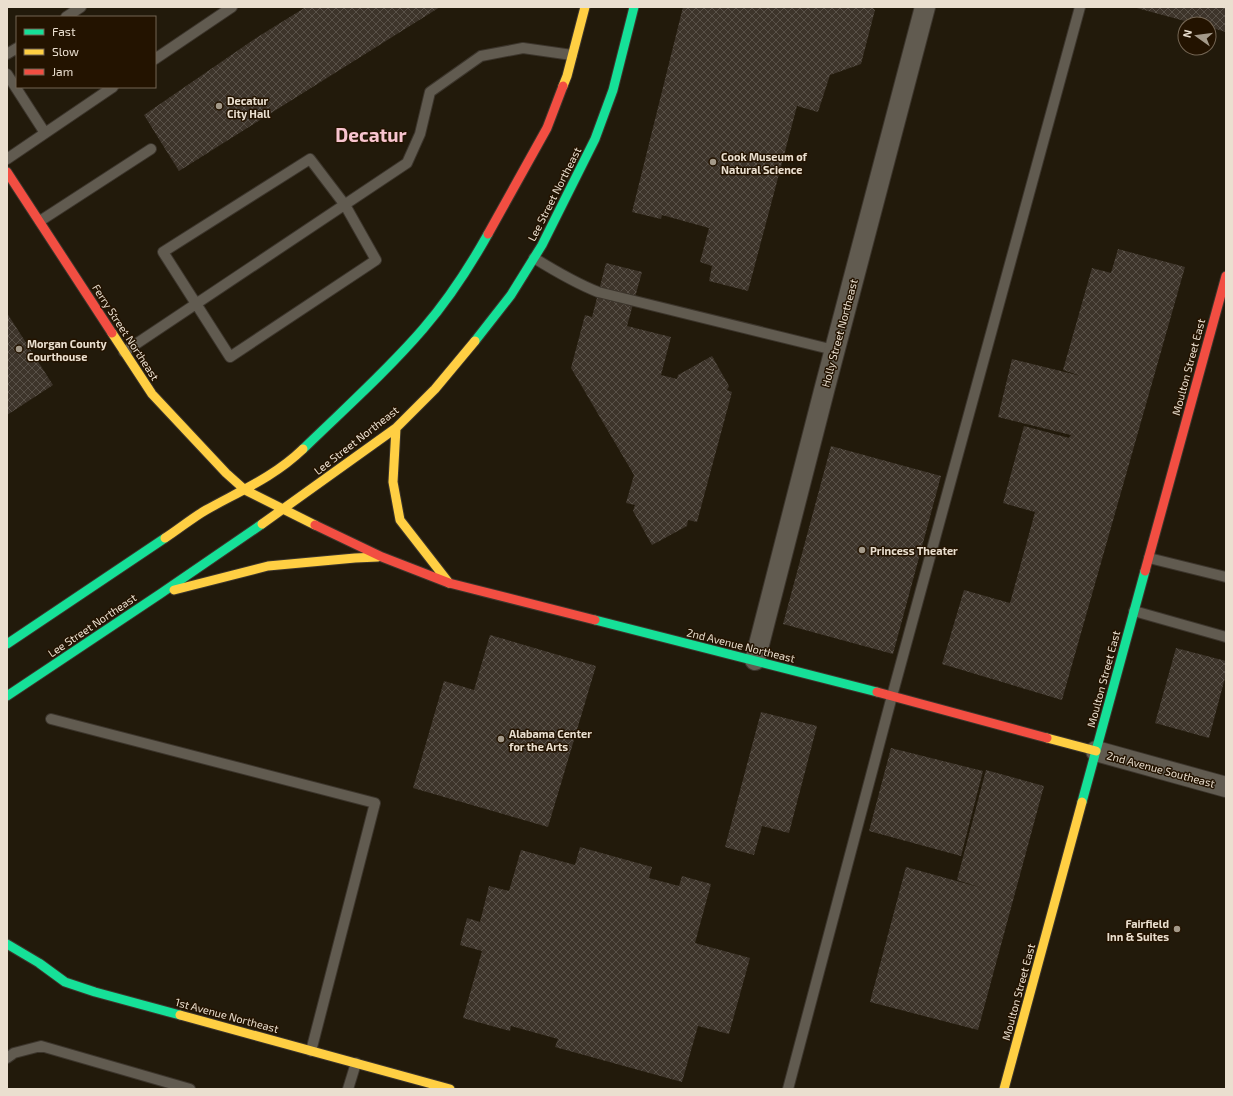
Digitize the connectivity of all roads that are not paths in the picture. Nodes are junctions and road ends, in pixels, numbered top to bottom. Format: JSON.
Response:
{"nodes":[{"id":1,"x":81,"y":7,"type":"edge"},
{"id":2,"x":232,"y":7,"type":"edge"},
{"id":3,"x":585,"y":7,"type":"edge"},
{"id":4,"x":634,"y":7,"type":"edge"},
{"id":5,"x":925,"y":7,"type":"edge"},
{"id":6,"x":1080,"y":7,"type":"edge"},
{"id":7,"x":68,"y":16,"type":"edge"},
{"id":8,"x":16,"y":49,"type":"edge"},
{"id":9,"x":7,"y":54,"type":"edge"},
{"id":10,"x":572,"y":56,"type":"junction"},
{"id":11,"x":156,"y":58,"type":"edge"},
{"id":12,"x":7,"y":74,"type":"edge"},
{"id":13,"x":16,"y":88,"type":"edge"},
{"id":14,"x":16,"y":88,"type":"edge"},
{"id":15,"x":112,"y":88,"type":"edge"},
{"id":16,"x":45,"y":133,"type":"junction"},
{"id":17,"x":151,"y":149,"type":"dead end"},
{"id":18,"x":7,"y":159,"type":"edge"},
{"id":19,"x":7,"y":172,"type":"edge"},
{"id":20,"x":345,"y":204,"type":"junction"},
{"id":21,"x":40,"y":221,"type":"junction"},
{"id":22,"x":534,"y":258,"type":"junction"},
{"id":23,"x":1226,"y":276,"type":"edge"},
{"id":24,"x":196,"y":304,"type":"junction"},
{"id":25,"x":124,"y":352,"type":"junction"},
{"id":26,"x":833,"y":357,"type":"junction"},
{"id":27,"x":396,"y":428,"type":"junction"},
{"id":28,"x":245,"y":490,"type":"junction"},
{"id":29,"x":282,"y":509,"type":"junction"},
{"id":30,"x":382,"y":557,"type":"junction"},
{"id":31,"x":1149,"y":558,"type":"junction"},
{"id":32,"x":1226,"y":578,"type":"edge"},
{"id":33,"x":450,"y":583,"type":"junction"},
{"id":34,"x":160,"y":594,"type":"junction"},
{"id":35,"x":1134,"y":611,"type":"junction"},
{"id":36,"x":1226,"y":637,"type":"edge"},
{"id":37,"x":7,"y":644,"type":"edge"},
{"id":38,"x":755,"y":660,"type":"junction"},
{"id":39,"x":7,"y":696,"type":"edge"},
{"id":40,"x":892,"y":696,"type":"junction"},
{"id":41,"x":51,"y":719,"type":"dead end"},
{"id":42,"x":1096,"y":752,"type":"junction"},
{"id":43,"x":1226,"y":787,"type":"edge"},
{"id":44,"x":8,"y":947,"type":"edge"},
{"id":45,"x":311,"y":1051,"type":"junction"},
{"id":46,"x":7,"y":1058,"type":"edge"},
{"id":47,"x":356,"y":1063,"type":"junction"},
{"id":48,"x":190,"y":1089,"type":"edge"},
{"id":49,"x":348,"y":1089,"type":"edge"},
{"id":50,"x":450,"y":1089,"type":"edge"},
{"id":51,"x":788,"y":1089,"type":"edge"},
{"id":52,"x":1004,"y":1089,"type":"edge"}],
"edges":[{"from":1,"to":7,"type":"lane"},
{"from":2,"to":11,"type":"lane"},
{"from":3,"to":10,"type":"street"},
{"from":4,"to":22,"type":"street","name":"Lee Street Northeast"},
{"from":5,"to":26,"type":"street","name":"Holly Street Northeast"},
{"from":6,"to":40,"type":"lane"},
{"from":8,"to":9,"type":"lane"},
{"from":10,"to":20,"type":"lane"},
{"from":10,"to":28,"type":"street"},
{"from":12,"to":13,"type":"lane"},
{"from":14,"to":16,"type":"lane"},
{"from":15,"to":16,"type":"lane"},
{"from":16,"to":18,"type":"lane"},
{"from":17,"to":21,"type":"lane"},
{"from":19,"to":21,"type":"street","name":"Ferry Street Northeast"},
{"from":20,"to":24,"type":"lane"},
{"from":20,"to":24,"type":"lane"},
{"from":20,"to":24,"type":"lane"},
{"from":21,"to":25,"type":"street","name":"Ferry Street Northeast"},
{"from":22,"to":26,"type":"lane"},
{"from":22,"to":27,"type":"street","name":"Lee Street Northeast"},
{"from":23,"to":31,"type":"street","name":"Moulton Street East"},
{"from":24,"to":25,"type":"lane"},
{"from":25,"to":28,"type":"street","name":"Ferry Street Northeast"},
{"from":26,"to":38,"type":"street","name":"Holly Street Northeast"},
{"from":27,"to":29,"type":"street","name":"Lee Street Northeast"},
{"from":27,"to":33,"type":"street"},
{"from":28,"to":29,"type":"street","name":"Ferry Street Northeast"},
{"from":28,"to":37,"type":"street"},
{"from":29,"to":30,"type":"street"},
{"from":29,"to":34,"type":"street","name":"Lee Street Northeast"},
{"from":30,"to":33,"type":"street","name":"2nd Avenue Northeast"},
{"from":30,"to":34,"type":"street"},
{"from":31,"to":32,"type":"lane"},
{"from":31,"to":35,"type":"street","name":"Moulton Street East"},
{"from":33,"to":38,"type":"street","name":"2nd Avenue Northeast"},
{"from":34,"to":39,"type":"street","name":"Lee Street Northeast"},
{"from":35,"to":36,"type":"lane"},
{"from":35,"to":42,"type":"street","name":"Moulton Street East"},
{"from":38,"to":40,"type":"street","name":"2nd Avenue Northeast"},
{"from":40,"to":42,"type":"street","name":"2nd Avenue Northeast"},
{"from":40,"to":51,"type":"lane"},
{"from":41,"to":45,"type":"lane"},
{"from":42,"to":43,"type":"street","name":"2nd Avenue Southeast"},
{"from":42,"to":52,"type":"street","name":"Moulton Street East"},
{"from":44,"to":45,"type":"street","name":"1st Avenue Northeast"},
{"from":45,"to":47,"type":"street","name":"1st Avenue Northeast"},
{"from":46,"to":48,"type":"lane"},
{"from":47,"to":49,"type":"lane"},
{"from":47,"to":50,"type":"street","name":"1st Avenue Northeast"}]}
